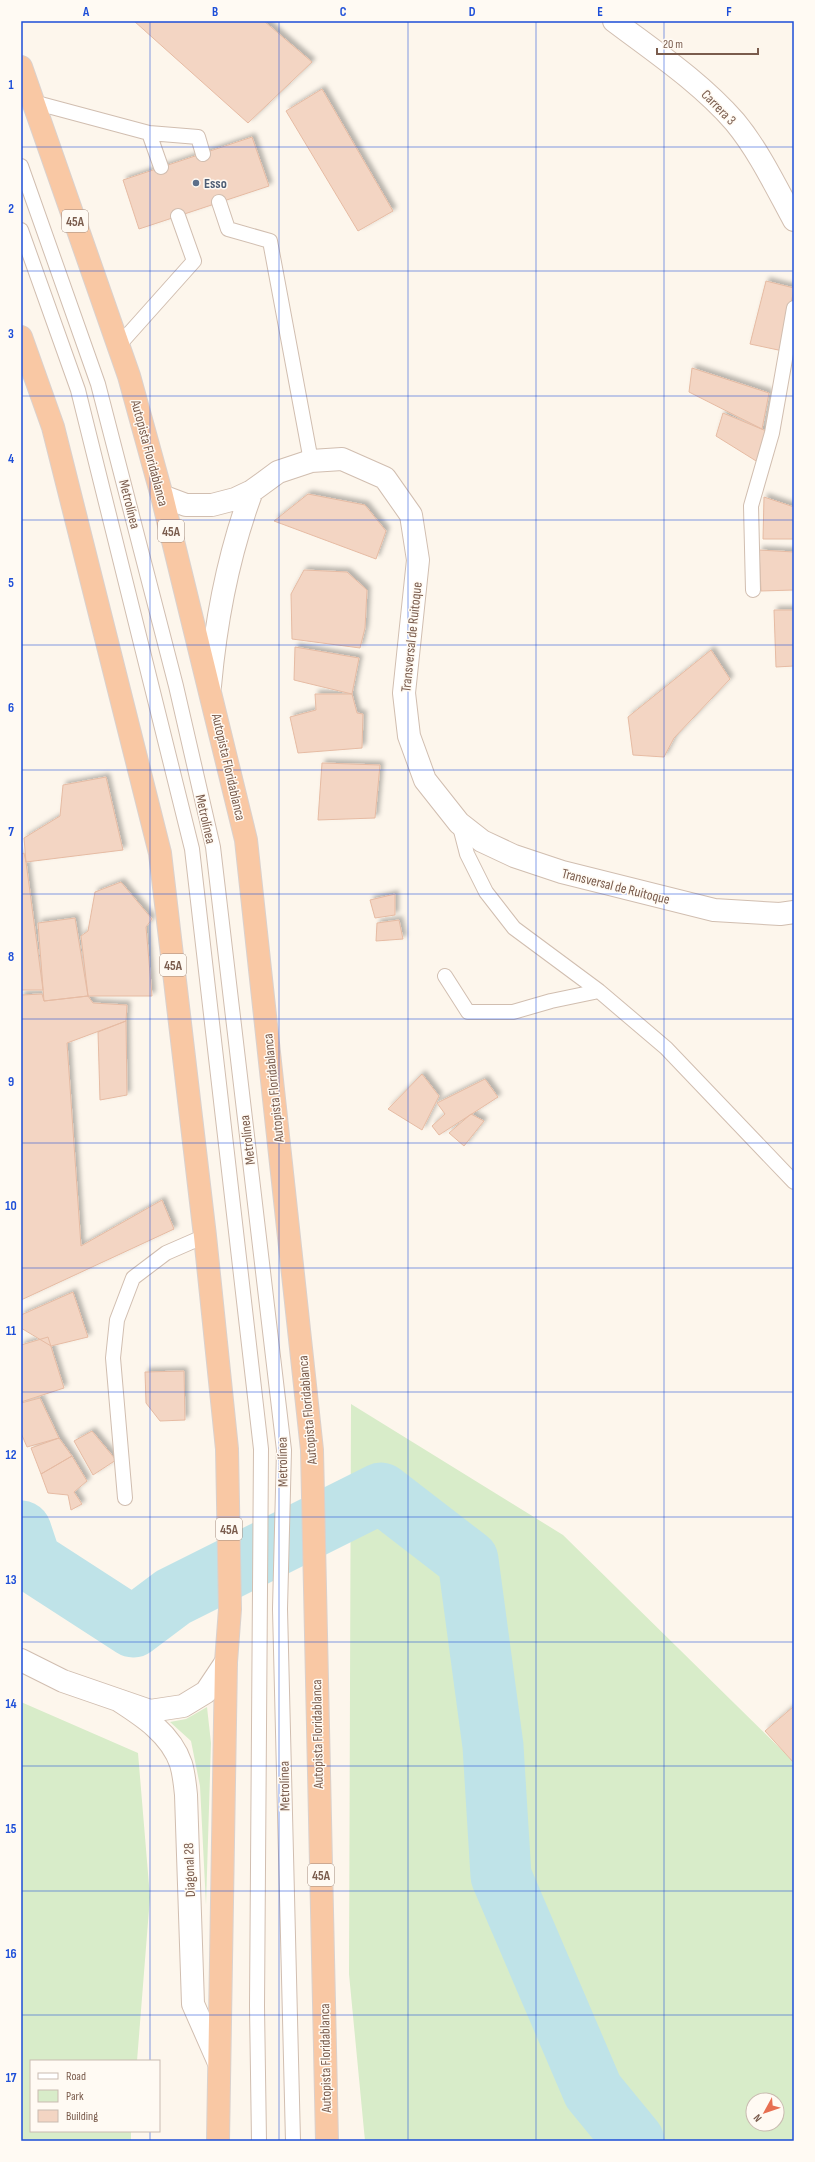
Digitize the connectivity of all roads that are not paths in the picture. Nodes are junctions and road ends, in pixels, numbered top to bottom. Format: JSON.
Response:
{"nodes":[{"id":1,"x":614,"y":21,"type":"edge"},
{"id":2,"x":21,"y":67,"type":"edge"},
{"id":3,"x":33,"y":102,"type":"junction"},
{"id":4,"x":149,"y":133,"type":"junction"},
{"id":5,"x":203,"y":154,"type":"dead end"},
{"id":6,"x":21,"y":166,"type":"edge"},
{"id":7,"x":161,"y":167,"type":"dead end"},
{"id":8,"x":219,"y":202,"type":"dead end"},
{"id":9,"x":178,"y":216,"type":"dead end"},
{"id":10,"x":794,"y":220,"type":"edge"},
{"id":11,"x":21,"y":230,"type":"edge"},
{"id":12,"x":794,"y":308,"type":"edge"},
{"id":13,"x":21,"y":337,"type":"edge"},
{"id":14,"x":119,"y":345,"type":"junction"},
{"id":15,"x":26,"y":368,"type":"edge"},
{"id":16,"x":311,"y":461,"type":"junction"},
{"id":17,"x":252,"y":491,"type":"junction"},
{"id":18,"x":162,"y":496,"type":"junction"},
{"id":19,"x":753,"y":590,"type":"dead end"},
{"id":20,"x":210,"y":688,"type":"junction"},
{"id":21,"x":459,"y":823,"type":"junction"},
{"id":22,"x":794,"y":912,"type":"edge"},
{"id":23,"x":445,"y":976,"type":"dead end"},
{"id":24,"x":599,"y":991,"type":"junction"},
{"id":25,"x":794,"y":1182,"type":"edge"},
{"id":26,"x":205,"y":1236,"type":"junction"},
{"id":27,"x":125,"y":1498,"type":"dead end"},
{"id":28,"x":21,"y":1660,"type":"edge"},
{"id":29,"x":226,"y":1662,"type":"junction"},
{"id":30,"x":118,"y":1700,"type":"junction"},
{"id":31,"x":219,"y":2063,"type":"junction"},
{"id":32,"x":218,"y":2141,"type":"edge"},
{"id":33,"x":259,"y":2141,"type":"edge"},
{"id":34,"x":293,"y":2141,"type":"edge"},
{"id":35,"x":328,"y":2141,"type":"edge"}],
"edges":[{"from":1,"to":10,"type":"street","name":"Carrera 3"},
{"from":2,"to":3,"type":"highway","name":"Autopista Floridablanca","number":"45A"},
{"from":3,"to":4,"type":"lane"},
{"from":3,"to":14,"type":"highway","name":"Autopista Floridablanca","number":"45A"},
{"from":4,"to":5,"type":"lane"},
{"from":4,"to":7,"type":"lane"},
{"from":6,"to":34,"type":"lane","name":"Metrolínea"},
{"from":8,"to":16,"type":"lane"},
{"from":9,"to":14,"type":"lane"},
{"from":11,"to":33,"type":"lane","name":"Metrolínea"},
{"from":12,"to":19,"type":"lane"},
{"from":13,"to":15,"type":"highway","number":"45A"},
{"from":14,"to":18,"type":"highway","name":"Autopista Floridablanca","number":"45A"},
{"from":15,"to":26,"type":"highway","number":"45A"},
{"from":16,"to":17,"type":"street","name":"Transversal de Ruitoque"},
{"from":16,"to":21,"type":"street","name":"Transversal de Ruitoque"},
{"from":17,"to":18,"type":"street","name":"Transversal de Ruitoque"},
{"from":17,"to":20,"type":"street"},
{"from":18,"to":20,"type":"highway","name":"Autopista Floridablanca","number":"45A"},
{"from":20,"to":35,"type":"highway","name":"Autopista Floridablanca","number":"45A"},
{"from":21,"to":22,"type":"street","name":"Transversal de Ruitoque"},
{"from":21,"to":24,"type":"lane"},
{"from":23,"to":24,"type":"lane"},
{"from":24,"to":25,"type":"lane"},
{"from":26,"to":27,"type":"lane"},
{"from":26,"to":29,"type":"highway","number":"45A"},
{"from":28,"to":30,"type":"street","name":"Diagonal 28"},
{"from":29,"to":30,"type":"street","name":"Diagonal 28"},
{"from":29,"to":31,"type":"highway","number":"45A"},
{"from":30,"to":31,"type":"street","name":"Diagonal 28"},
{"from":31,"to":32,"type":"highway","number":"45A"}]}
